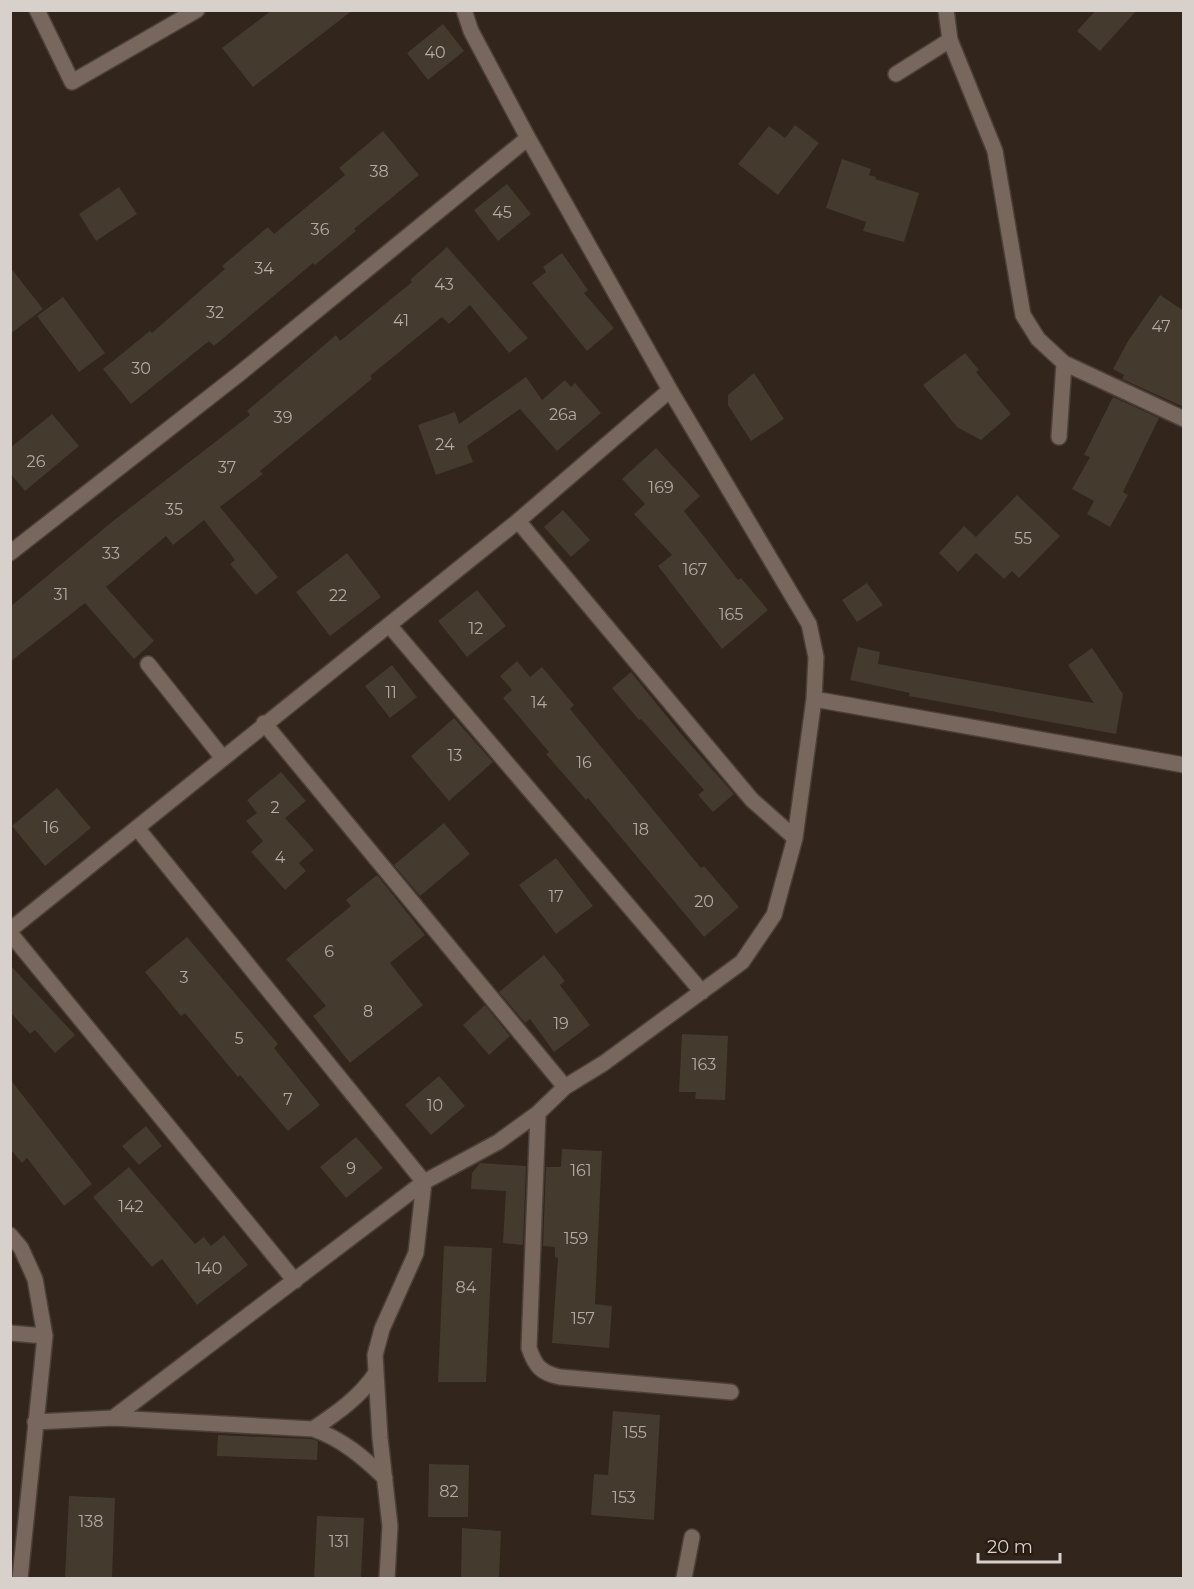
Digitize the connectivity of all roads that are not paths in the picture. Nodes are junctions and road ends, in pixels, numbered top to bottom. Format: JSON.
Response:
{"nodes":[{"id":1,"x":37,"y":10,"type":"edge"},
{"id":2,"x":197,"y":10,"type":"edge"},
{"id":3,"x":464,"y":10,"type":"edge"},
{"id":4,"x":946,"y":10,"type":"edge"},
{"id":5,"x":950,"y":40,"type":"junction"},
{"id":6,"x":896,"y":74,"type":"dead end"},
{"id":7,"x":528,"y":138,"type":"junction"},
{"id":8,"x":1064,"y":363,"type":"junction"},
{"id":9,"x":670,"y":390,"type":"junction"},
{"id":10,"x":1184,"y":419,"type":"edge"},
{"id":11,"x":1059,"y":437,"type":"dead end"},
{"id":12,"x":518,"y":521,"type":"junction"},
{"id":13,"x":10,"y":553,"type":"edge"},
{"id":14,"x":389,"y":625,"type":"junction"},
{"id":15,"x":148,"y":664,"type":"dead end"},
{"id":16,"x":814,"y":699,"type":"junction"},
{"id":17,"x":264,"y":723,"type":"junction"},
{"id":18,"x":222,"y":757,"type":"junction"},
{"id":19,"x":1184,"y":765,"type":"edge"},
{"id":20,"x":137,"y":828,"type":"junction"},
{"id":21,"x":795,"y":838,"type":"junction"},
{"id":22,"x":10,"y":931,"type":"edge"},
{"id":23,"x":702,"y":992,"type":"junction"},
{"id":24,"x":565,"y":1087,"type":"junction"},
{"id":25,"x":538,"y":1113,"type":"junction"},
{"id":26,"x":424,"y":1182,"type":"junction"},
{"id":27,"x":10,"y":1235,"type":"edge"},
{"id":28,"x":295,"y":1281,"type":"junction"},
{"id":29,"x":10,"y":1333,"type":"edge"},
{"id":30,"x":45,"y":1336,"type":"junction"},
{"id":31,"x":376,"y":1373,"type":"junction"},
{"id":32,"x":730,"y":1392,"type":"dead end"},
{"id":33,"x":113,"y":1418,"type":"junction"},
{"id":34,"x":35,"y":1422,"type":"junction"},
{"id":35,"x":313,"y":1429,"type":"junction"},
{"id":36,"x":385,"y":1478,"type":"junction"},
{"id":37,"x":692,"y":1537,"type":"dead end"},
{"id":38,"x":20,"y":1578,"type":"edge"},
{"id":39,"x":387,"y":1578,"type":"edge"},
{"id":40,"x":684,"y":1578,"type":"edge"}],
"edges":[{"from":1,"to":2,"type":"street"},
{"from":3,"to":7,"type":"street"},
{"from":4,"to":5,"type":"street"},
{"from":5,"to":6,"type":"street"},
{"from":5,"to":8,"type":"street"},
{"from":7,"to":9,"type":"street"},
{"from":7,"to":13,"type":"street"},
{"from":8,"to":10,"type":"street"},
{"from":8,"to":11,"type":"street"},
{"from":9,"to":12,"type":"street"},
{"from":9,"to":16,"type":"street"},
{"from":12,"to":14,"type":"street"},
{"from":12,"to":21,"type":"street"},
{"from":14,"to":17,"type":"street"},
{"from":14,"to":23,"type":"street"},
{"from":15,"to":18,"type":"street"},
{"from":16,"to":19,"type":"street"},
{"from":16,"to":21,"type":"street"},
{"from":17,"to":18,"type":"street"},
{"from":17,"to":24,"type":"street"},
{"from":18,"to":20,"type":"street"},
{"from":20,"to":22,"type":"street"},
{"from":20,"to":26,"type":"street"},
{"from":21,"to":23,"type":"street"},
{"from":22,"to":28,"type":"street"},
{"from":23,"to":24,"type":"street"},
{"from":24,"to":25,"type":"street"},
{"from":25,"to":26,"type":"street"},
{"from":25,"to":32,"type":"street"},
{"from":26,"to":28,"type":"street"},
{"from":26,"to":31,"type":"street"},
{"from":27,"to":30,"type":"street"},
{"from":28,"to":33,"type":"street"},
{"from":29,"to":30,"type":"street"},
{"from":30,"to":34,"type":"street"},
{"from":31,"to":35,"type":"street"},
{"from":31,"to":36,"type":"street"},
{"from":33,"to":34,"type":"street"},
{"from":33,"to":35,"type":"street"},
{"from":34,"to":38,"type":"street"},
{"from":35,"to":36,"type":"street"},
{"from":36,"to":39,"type":"street"},
{"from":37,"to":40,"type":"street"}]}
